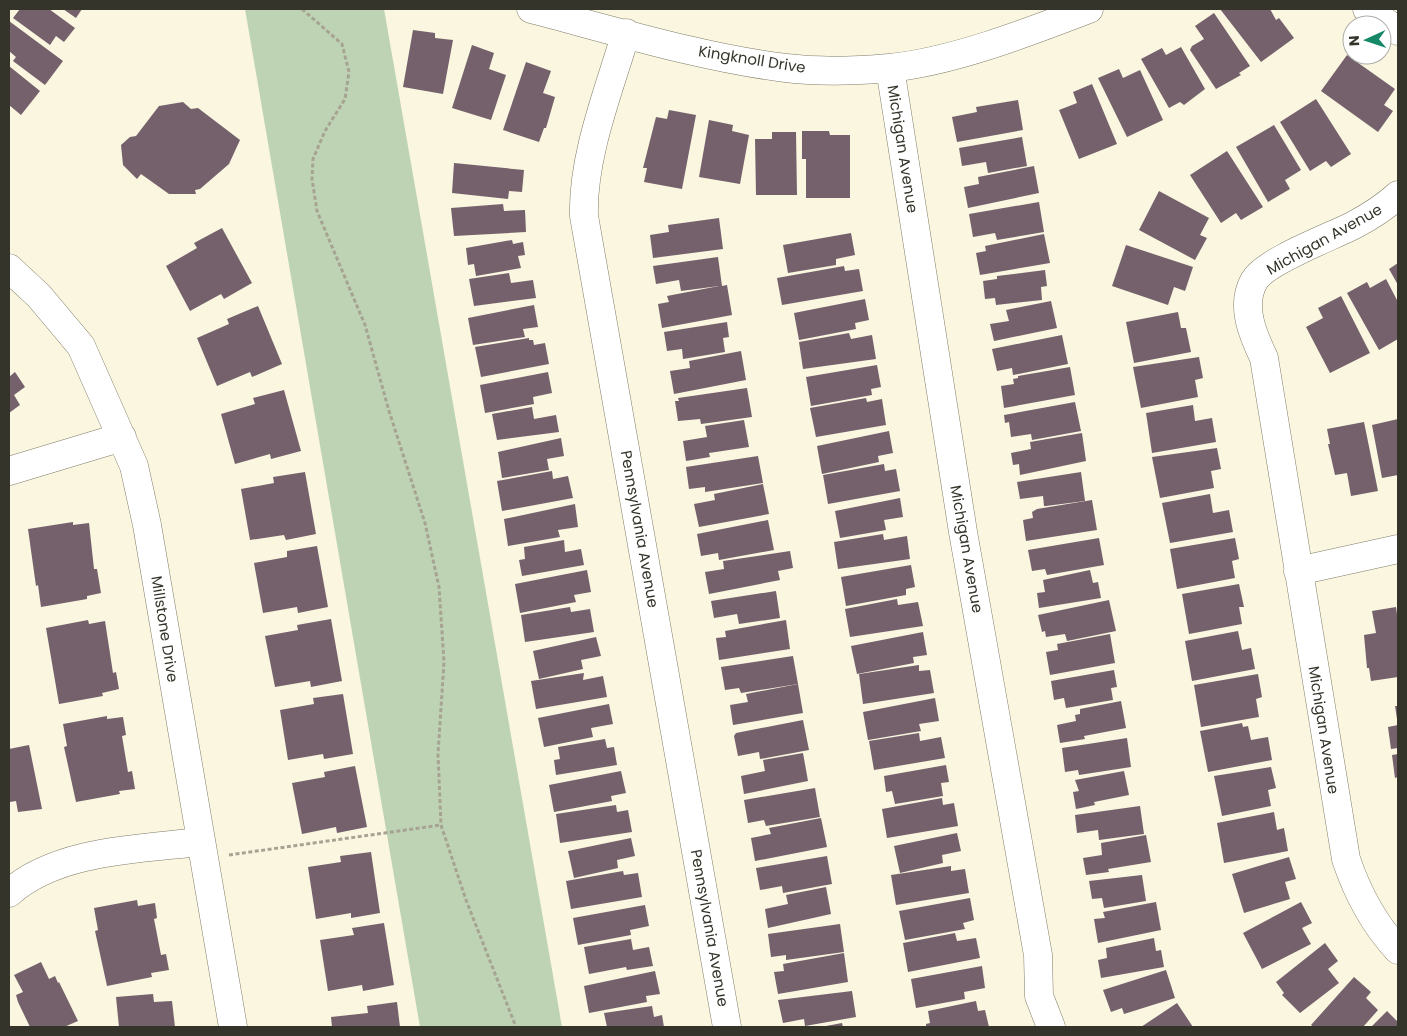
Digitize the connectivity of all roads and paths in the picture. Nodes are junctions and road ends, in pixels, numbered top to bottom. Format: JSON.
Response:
{"nodes":[{"id":1,"x":302,"y":9,"type":"edge"},
{"id":2,"x":531,"y":9,"type":"edge"},
{"id":3,"x":1089,"y":9,"type":"edge"},
{"id":4,"x":1367,"y":9,"type":"edge"},
{"id":5,"x":1398,"y":31,"type":"edge"},
{"id":6,"x":626,"y":33,"type":"junction"},
{"id":7,"x":890,"y":68,"type":"junction"},
{"id":8,"x":1398,"y":195,"type":"edge"},
{"id":9,"x":9,"y":268,"type":"edge"},
{"id":10,"x":122,"y":438,"type":"junction"},
{"id":11,"x":9,"y":471,"type":"edge"},
{"id":12,"x":1398,"y":549,"type":"edge"},
{"id":13,"x":1298,"y":572,"type":"junction"},
{"id":14,"x":441,"y":825,"type":"junction"},
{"id":15,"x":202,"y":850,"type":"junction"},
{"id":16,"x":9,"y":893,"type":"edge"},
{"id":17,"x":1398,"y":950,"type":"edge"},
{"id":18,"x":233,"y":1027,"type":"edge"},
{"id":19,"x":516,"y":1027,"type":"edge"},
{"id":20,"x":727,"y":1027,"type":"edge"},
{"id":21,"x":1051,"y":1027,"type":"edge"}],
"edges":[{"from":1,"to":14,"type":"path"},
{"from":2,"to":6,"type":"street","name":"Kingknoll Drive"},
{"from":3,"to":7,"type":"street","name":"Kingknoll Drive"},
{"from":4,"to":5,"type":"street"},
{"from":6,"to":7,"type":"street","name":"Kingknoll Drive"},
{"from":6,"to":20,"type":"street","name":"Pennsylvania Avenue"},
{"from":7,"to":21,"type":"street","name":"Michigan Avenue"},
{"from":8,"to":13,"type":"street","name":"Michigan Avenue"},
{"from":9,"to":10,"type":"street","name":"Millstone Drive"},
{"from":10,"to":11,"type":"street"},
{"from":10,"to":15,"type":"street","name":"Millstone Drive"},
{"from":12,"to":13,"type":"street"},
{"from":13,"to":17,"type":"street","name":"Michigan Avenue"},
{"from":14,"to":15,"type":"path"},
{"from":14,"to":19,"type":"path"},
{"from":15,"to":16,"type":"street"},
{"from":15,"to":18,"type":"street","name":"Millstone Drive"}]}
